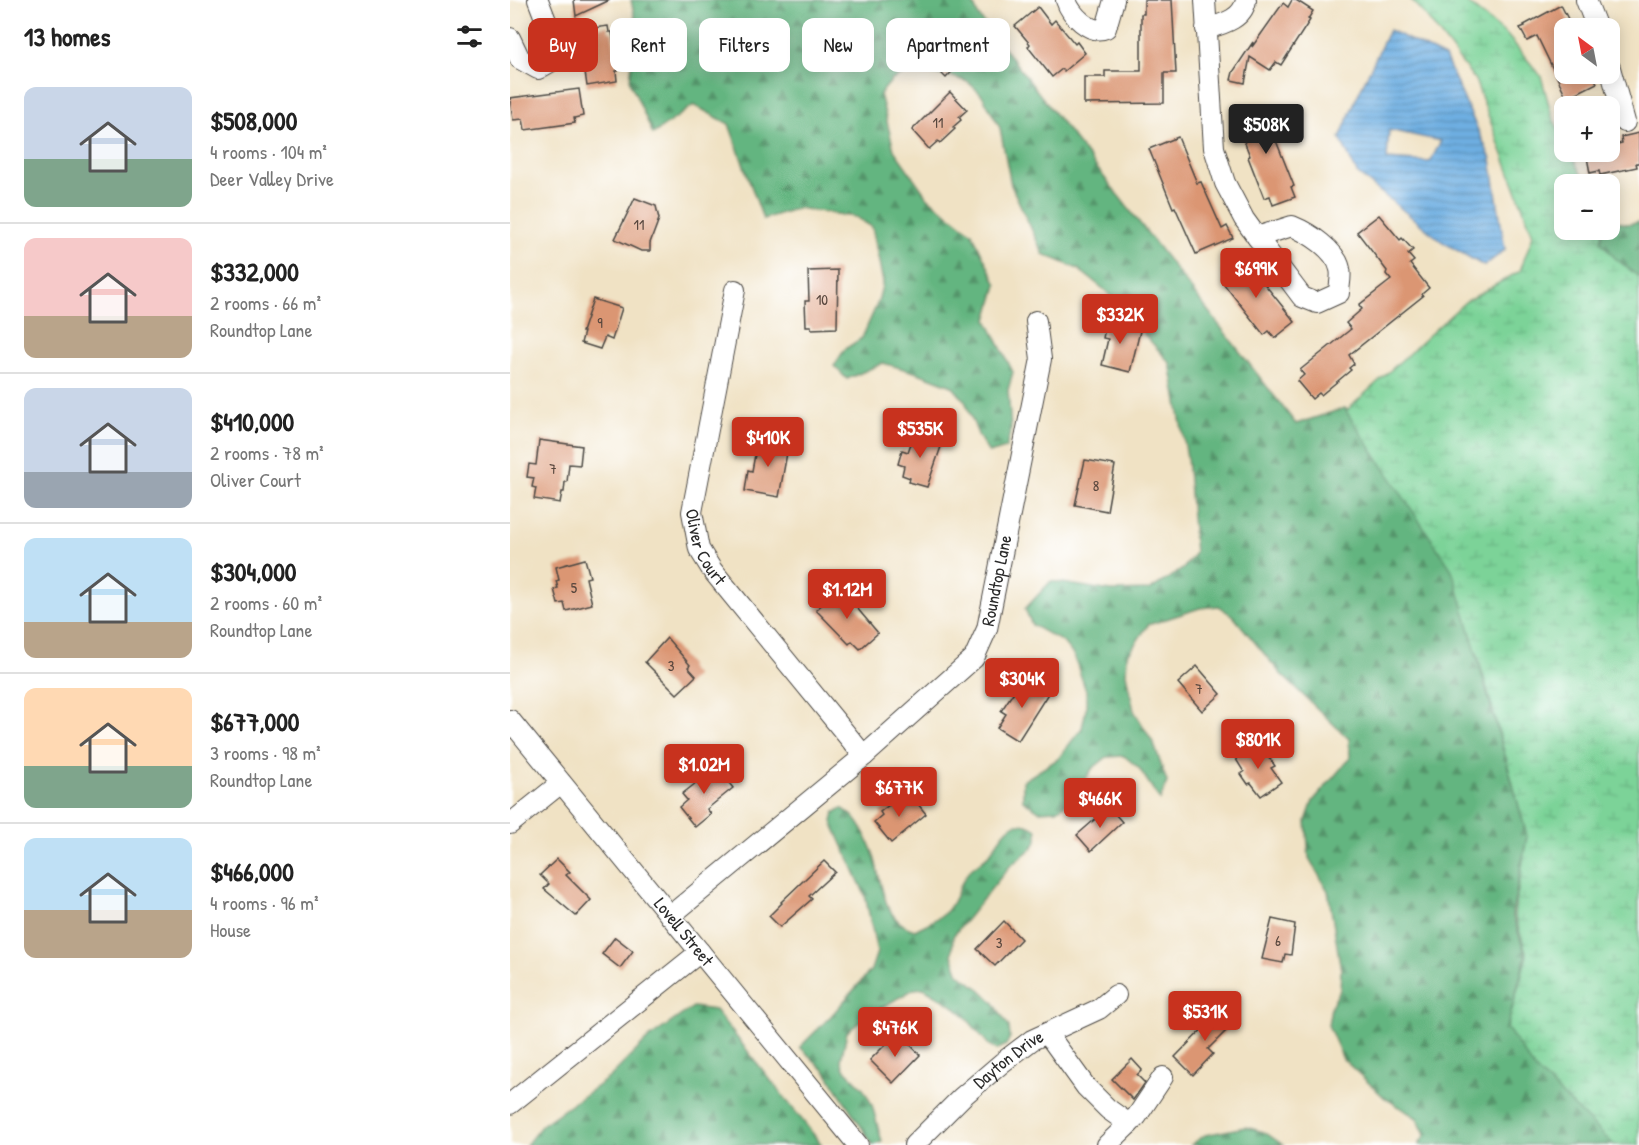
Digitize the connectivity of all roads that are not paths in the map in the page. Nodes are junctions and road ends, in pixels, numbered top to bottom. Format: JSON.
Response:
{"nodes":[{"id":1,"x":538,"y":0,"type":"edge"},
{"id":2,"x":1066,"y":0,"type":"edge"},
{"id":3,"x":1114,"y":0,"type":"edge"},
{"id":4,"x":1205,"y":0,"type":"edge"},
{"id":5,"x":1246,"y":0,"type":"edge"},
{"id":6,"x":1586,"y":0,"type":"edge"},
{"id":7,"x":1594,"y":18,"type":"edge"},
{"id":8,"x":1206,"y":29,"type":"junction"},
{"id":9,"x":510,"y":38,"type":"edge"},
{"id":10,"x":1614,"y":84,"type":"edge"},
{"id":11,"x":1625,"y":122,"type":"dead end"},
{"id":12,"x":1257,"y":237,"type":"dead end"},
{"id":13,"x":735,"y":290,"type":"dead end"},
{"id":14,"x":1036,"y":321,"type":"dead end"},
{"id":15,"x":510,"y":720,"type":"edge"},
{"id":16,"x":864,"y":756,"type":"junction"},
{"id":17,"x":561,"y":783,"type":"junction"},
{"id":18,"x":510,"y":824,"type":"edge"},
{"id":19,"x":670,"y":916,"type":"junction"},
{"id":20,"x":700,"y":952,"type":"junction"},
{"id":21,"x":1116,"y":995,"type":"dead end"},
{"id":22,"x":1047,"y":1033,"type":"junction"},
{"id":23,"x":1163,"y":1077,"type":"dead end"},
{"id":24,"x":510,"y":1104,"type":"edge"},
{"id":25,"x":1129,"y":1124,"type":"junction"},
{"id":26,"x":858,"y":1145,"type":"edge"},
{"id":27,"x":914,"y":1145,"type":"edge"},
{"id":28,"x":1107,"y":1145,"type":"edge"}],
"edges":[{"from":1,"to":9,"type":"street"},
{"from":2,"to":3,"type":"street"},
{"from":4,"to":8,"type":"street"},
{"from":5,"to":8,"type":"street"},
{"from":6,"to":7,"type":"street"},
{"from":8,"to":12,"type":"street"},
{"from":10,"to":11,"type":"street"},
{"from":13,"to":16,"type":"street","name":"Oliver Court"},
{"from":14,"to":16,"type":"street","name":"Roundtop Lane"},
{"from":15,"to":17,"type":"street","name":"Lovell Street"},
{"from":16,"to":19,"type":"street","name":"Roundtop Lane"},
{"from":17,"to":18,"type":"street"},
{"from":17,"to":19,"type":"street","name":"Lovell Street"},
{"from":19,"to":20,"type":"street","name":"Lovell Street"},
{"from":20,"to":24,"type":"street"},
{"from":20,"to":26,"type":"street","name":"Lovell Street"},
{"from":21,"to":22,"type":"street","name":"Dayton Drive"},
{"from":22,"to":25,"type":"street"},
{"from":22,"to":27,"type":"street","name":"Dayton Drive"},
{"from":23,"to":25,"type":"street"},
{"from":25,"to":28,"type":"street"}]}
